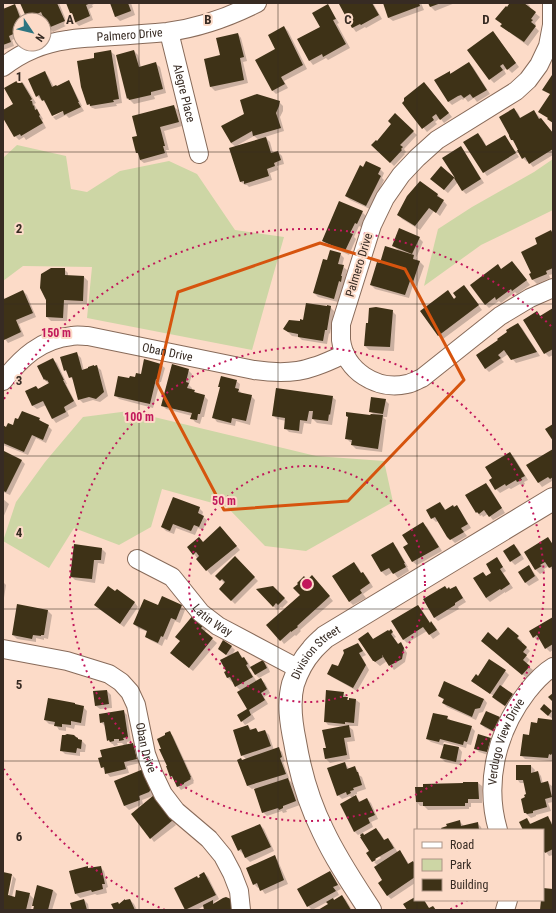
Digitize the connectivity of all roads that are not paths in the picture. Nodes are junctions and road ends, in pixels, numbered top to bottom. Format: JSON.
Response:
{"nodes":[{"id":1,"x":257,"y":3,"type":"edge"},
{"id":2,"x":552,"y":3,"type":"edge"},
{"id":3,"x":169,"y":32,"type":"junction"},
{"id":4,"x":3,"y":67,"type":"edge"},
{"id":5,"x":199,"y":154,"type":"dead end"},
{"id":6,"x":553,"y":288,"type":"edge"},
{"id":7,"x":345,"y":354,"type":"junction"},
{"id":8,"x":3,"y":381,"type":"edge"},
{"id":9,"x":553,"y":499,"type":"edge"},
{"id":10,"x":137,"y":559,"type":"dead end"},
{"id":11,"x":3,"y":649,"type":"edge"},
{"id":12,"x":553,"y":666,"type":"edge"},
{"id":13,"x":299,"y":669,"type":"junction"},
{"id":14,"x":498,"y":829,"type":"edge"},
{"id":15,"x":241,"y":910,"type":"edge"},
{"id":16,"x":370,"y":910,"type":"edge"}],
"edges":[{"from":1,"to":3,"type":"street","name":"Palmero Drive"},
{"from":2,"to":7,"type":"street","name":"Palmero Drive"},
{"from":3,"to":4,"type":"street","name":"Palmero Drive"},
{"from":3,"to":5,"type":"street","name":"Alegre Place"},
{"from":6,"to":7,"type":"street","name":"Palmero Drive"},
{"from":7,"to":8,"type":"street","name":"Oban Drive"},
{"from":9,"to":13,"type":"street","name":"Division Street"},
{"from":10,"to":13,"type":"street","name":"Latin Way"},
{"from":11,"to":15,"type":"street","name":"Oban Drive"},
{"from":12,"to":14,"type":"street","name":"Verdugo View Drive"},
{"from":13,"to":16,"type":"street","name":"Division Street"}]}
